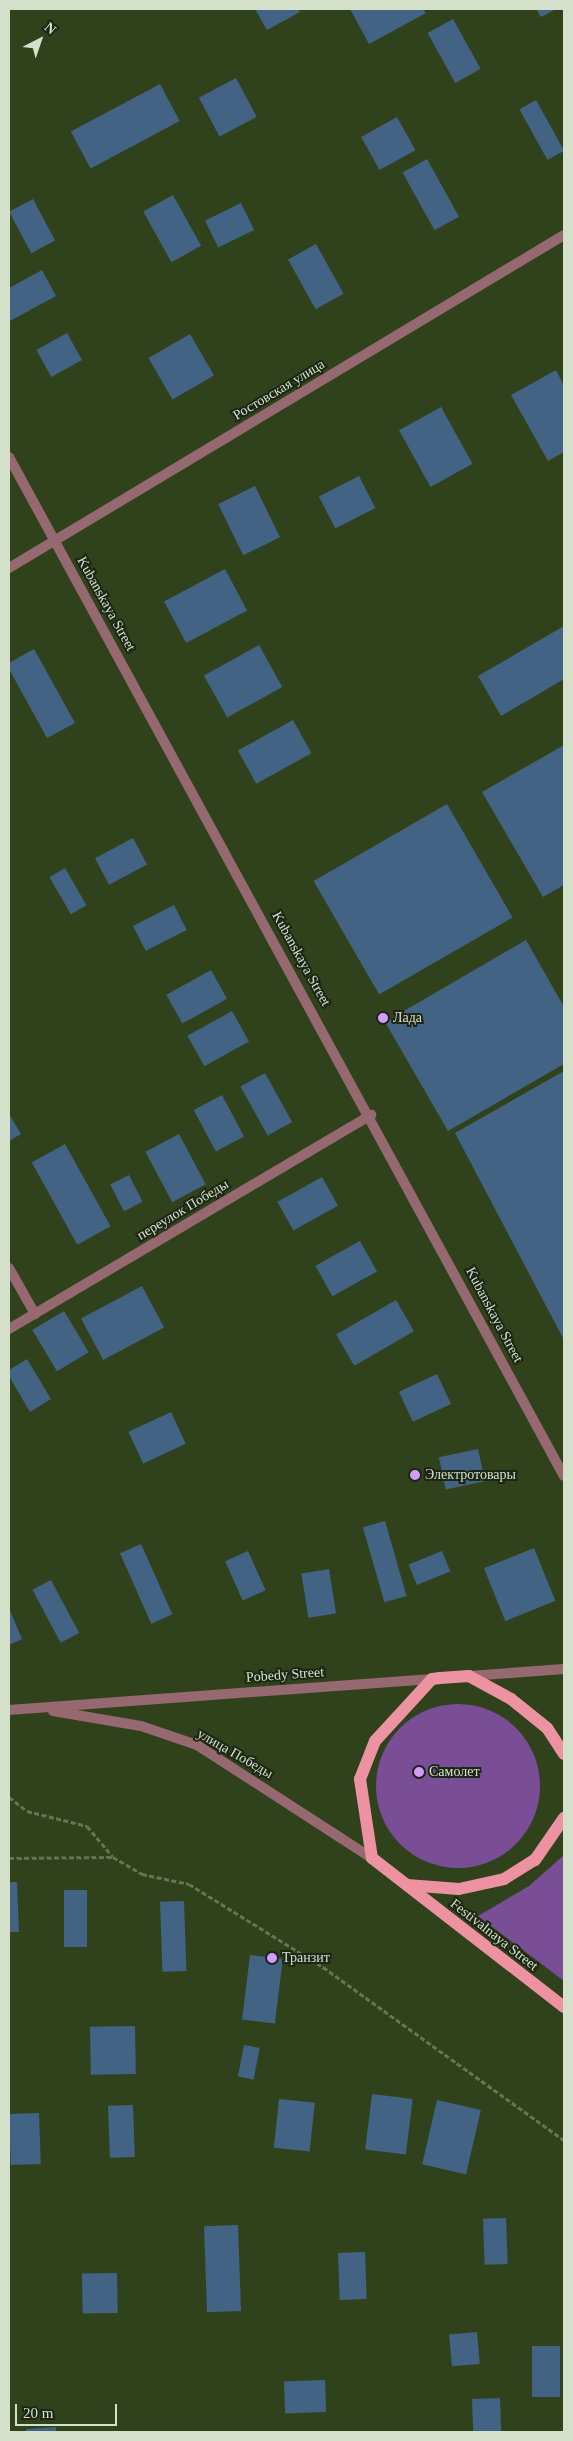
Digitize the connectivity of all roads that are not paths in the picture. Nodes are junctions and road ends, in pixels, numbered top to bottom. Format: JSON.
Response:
{"nodes":[{"id":1,"x":564,"y":235,"type":"edge"},
{"id":2,"x":9,"y":457,"type":"edge"},
{"id":3,"x":55,"y":541,"type":"junction"},
{"id":4,"x":9,"y":568,"type":"edge"},
{"id":5,"x":371,"y":1115,"type":"junction"},
{"id":6,"x":9,"y":1268,"type":"edge"},
{"id":7,"x":35,"y":1314,"type":"junction"},
{"id":8,"x":9,"y":1329,"type":"edge"},
{"id":9,"x":564,"y":1476,"type":"edge"},
{"id":10,"x":564,"y":1669,"type":"edge"},
{"id":11,"x":469,"y":1676,"type":"junction"},
{"id":12,"x":432,"y":1680,"type":"junction"},
{"id":13,"x":37,"y":1708,"type":"junction"},
{"id":14,"x":9,"y":1710,"type":"edge"},
{"id":15,"x":564,"y":1754,"type":"edge"},
{"id":16,"x":564,"y":1818,"type":"edge"},
{"id":17,"x":372,"y":1858,"type":"junction"},
{"id":18,"x":407,"y":1886,"type":"junction"},
{"id":19,"x":564,"y":2007,"type":"edge"}],
"edges":[{"from":1,"to":3,"type":"street","name":"Ростовская улица"},
{"from":2,"to":3,"type":"street","name":"Kubanskaya Street"},
{"from":3,"to":4,"type":"street","name":"Ростовская улица"},
{"from":3,"to":5,"type":"street","name":"Kubanskaya Street"},
{"from":5,"to":7,"type":"street","name":"переулок Победы"},
{"from":5,"to":9,"type":"street","name":"Kubanskaya Street"},
{"from":6,"to":7,"type":"street"},
{"from":7,"to":8,"type":"street","name":"переулок Победы"},
{"from":10,"to":11,"type":"street","name":"Pobedy Street"},
{"from":11,"to":12,"type":"main road","name":"Pobedy Street"},
{"from":11,"to":15,"type":"main road"},
{"from":12,"to":13,"type":"street","name":"Pobedy Street"},
{"from":12,"to":17,"type":"main road"},
{"from":13,"to":14,"type":"street","name":"Pobedy Street"},
{"from":13,"to":17,"type":"street","name":"улица Победы"},
{"from":16,"to":18,"type":"main road"},
{"from":17,"to":18,"type":"main road","name":"Festivalnaya Street"},
{"from":18,"to":19,"type":"main road","name":"Festivalnaya Street"}]}
